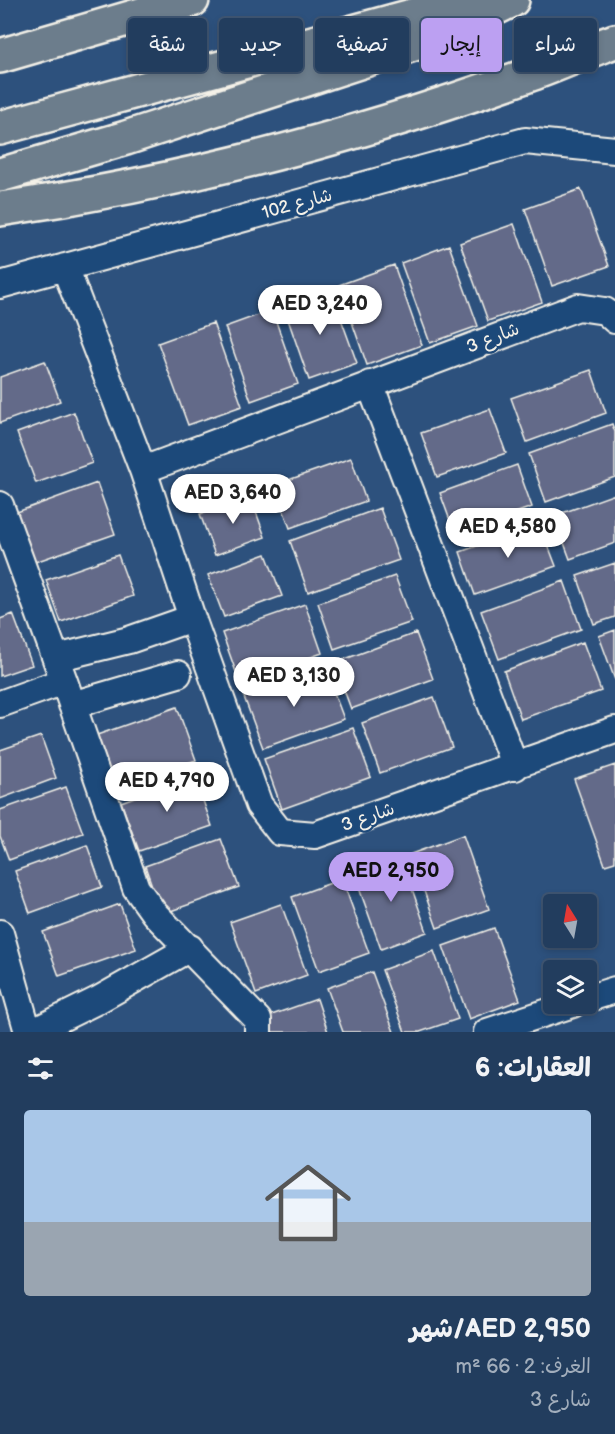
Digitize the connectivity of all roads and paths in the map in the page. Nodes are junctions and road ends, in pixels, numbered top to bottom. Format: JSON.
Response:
{"nodes":[{"id":1,"x":154,"y":0,"type":"edge"},
{"id":2,"x":192,"y":0,"type":"edge"},
{"id":3,"x":471,"y":0,"type":"edge"},
{"id":4,"x":512,"y":0,"type":"edge"},
{"id":5,"x":62,"y":39,"type":"junction"},
{"id":6,"x":615,"y":41,"type":"edge"},
{"id":7,"x":0,"y":56,"type":"edge"},
{"id":8,"x":0,"y":128,"type":"edge"},
{"id":9,"x":609,"y":147,"type":"edge"},
{"id":10,"x":0,"y":175,"type":"edge"},
{"id":11,"x":0,"y":209,"type":"edge"},
{"id":12,"x":65,"y":267,"type":"junction"},
{"id":13,"x":0,"y":285,"type":"edge"},
{"id":14,"x":615,"y":320,"type":"edge"},
{"id":15,"x":370,"y":384,"type":"junction"},
{"id":16,"x":143,"y":470,"type":"junction"},
{"id":17,"x":0,"y":505,"type":"edge"},
{"id":18,"x":192,"y":618,"type":"junction"},
{"id":19,"x":60,"y":669,"type":"junction"},
{"id":20,"x":178,"y":675,"type":"dead end"},
{"id":21,"x":0,"y":704,"type":"edge"},
{"id":22,"x":72,"y":705,"type":"junction"},
{"id":23,"x":615,"y":730,"type":"edge"},
{"id":24,"x":515,"y":767,"type":"junction"},
{"id":25,"x":2,"y":948,"type":"edge"},
{"id":26,"x":190,"y":948,"type":"junction"},
{"id":27,"x":615,"y":990,"type":"edge"},
{"id":28,"x":597,"y":996,"type":"edge"},
{"id":29,"x":543,"y":1014,"type":"edge"},
{"id":30,"x":30,"y":1032,"type":"edge"},
{"id":31,"x":258,"y":1032,"type":"edge"},
{"id":32,"x":487,"y":1032,"type":"edge"}],
"edges":[{"from":1,"to":5,"type":"highway"},
{"from":2,"to":5,"type":"highway"},
{"from":3,"to":8,"type":"highway"},
{"from":4,"to":10,"type":"highway"},
{"from":5,"to":7,"type":"highway"},
{"from":6,"to":11,"type":"highway"},
{"from":9,"to":12,"type":"street","name":"شارع 102"},
{"from":12,"to":13,"type":"street","name":"شارع 102"},
{"from":12,"to":16,"type":"street","name":"شارع 3"},
{"from":14,"to":15,"type":"street","name":"شارع 3"},
{"from":15,"to":16,"type":"street","name":"شارع 3"},
{"from":15,"to":24,"type":"street"},
{"from":16,"to":18,"type":"street","name":"شارع 3"},
{"from":17,"to":19,"type":"street"},
{"from":18,"to":19,"type":"street"},
{"from":18,"to":24,"type":"street","name":"شارع 3"},
{"from":19,"to":21,"type":"street"},
{"from":19,"to":22,"type":"street"},
{"from":20,"to":22,"type":"street"},
{"from":22,"to":26,"type":"street"},
{"from":23,"to":24,"type":"street","name":"شارع 3"},
{"from":25,"to":30,"type":"street"},
{"from":26,"to":30,"type":"street"},
{"from":26,"to":31,"type":"street"},
{"from":27,"to":28,"type":"street"},
{"from":29,"to":32,"type":"street"}]}
